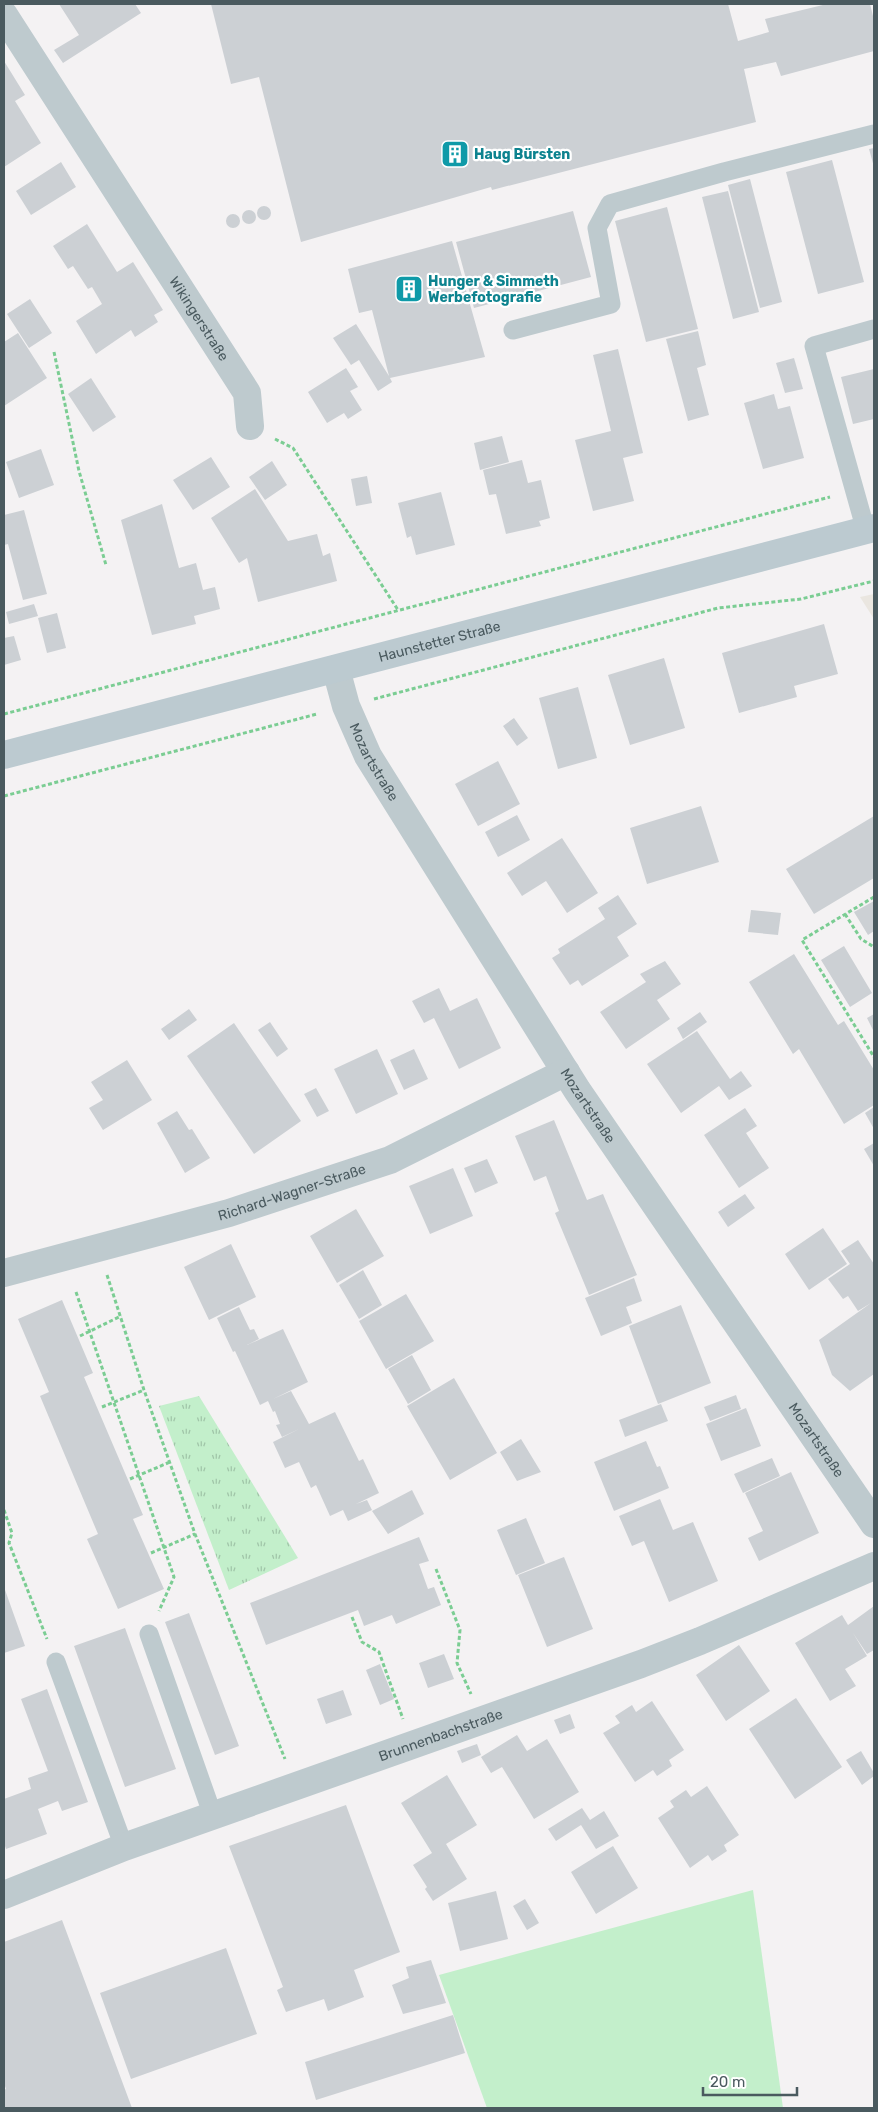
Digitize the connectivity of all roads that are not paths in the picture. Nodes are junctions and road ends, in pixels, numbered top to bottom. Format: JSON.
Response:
{"nodes":[{"id":1,"x":4,"y":15,"type":"edge"},
{"id":2,"x":874,"y":134,"type":"edge"},
{"id":3,"x":874,"y":329,"type":"edge"},
{"id":4,"x":514,"y":330,"type":"dead end"},
{"id":5,"x":250,"y":426,"type":"road end"},
{"id":6,"x":870,"y":529,"type":"edge"},
{"id":7,"x":336,"y":669,"type":"junction"},
{"id":8,"x":4,"y":755,"type":"edge"},
{"id":9,"x":566,"y":1072,"type":"junction"},
{"id":10,"x":4,"y":1273,"type":"edge"},
{"id":11,"x":874,"y":1524,"type":"edge"},
{"id":12,"x":874,"y":1566,"type":"edge"},
{"id":13,"x":149,"y":1634,"type":"road end"},
{"id":14,"x":56,"y":1662,"type":"road end"},
{"id":15,"x":213,"y":1816,"type":"junction"},
{"id":16,"x":124,"y":1847,"type":"junction"},
{"id":17,"x":4,"y":1895,"type":"edge"}],
"edges":[{"from":1,"to":5,"type":"street","name":"Wikingerstraße"},
{"from":2,"to":4,"type":"lane"},
{"from":3,"to":6,"type":"lane"},
{"from":6,"to":7,"type":"main road","name":"Haunstetter Straße"},
{"from":7,"to":8,"type":"main road","name":"Haunstetter Straße"},
{"from":7,"to":9,"type":"street","name":"Mozartstraße"},
{"from":9,"to":10,"type":"street","name":"Richard-Wagner-Straße"},
{"from":9,"to":11,"type":"street","name":"Mozartstraße"},
{"from":12,"to":15,"type":"street","name":"Brunnenbachstraße"},
{"from":13,"to":15,"type":"lane"},
{"from":14,"to":16,"type":"lane"},
{"from":15,"to":16,"type":"street","name":"Brunnenbachstraße"},
{"from":16,"to":17,"type":"street","name":"Brunnenbachstraße"}]}
